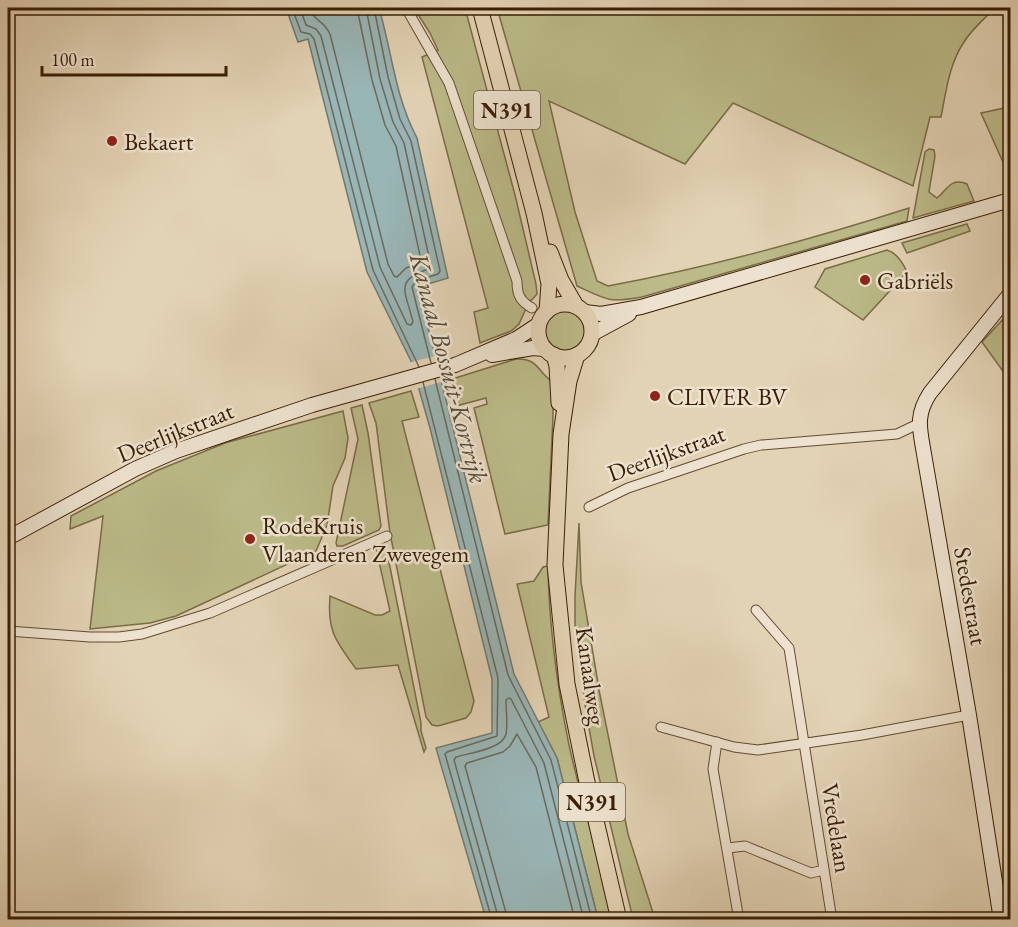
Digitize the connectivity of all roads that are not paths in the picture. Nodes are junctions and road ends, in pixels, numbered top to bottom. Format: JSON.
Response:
{"nodes":[{"id":1,"x":406,"y":8,"type":"edge"},
{"id":2,"x":480,"y":8,"type":"edge"},
{"id":3,"x":1011,"y":200,"type":"edge"},
{"id":4,"x":534,"y":213,"type":"junction"},
{"id":5,"x":1011,"y":294,"type":"edge"},
{"id":6,"x":641,"y":307,"type":"junction"},
{"id":7,"x":539,"y":309,"type":"junction"},
{"id":8,"x":580,"y":309,"type":"junction"},
{"id":9,"x":538,"y":324,"type":"junction"},
{"id":10,"x":592,"y":334,"type":"junction"},
{"id":11,"x":549,"y":352,"type":"junction"},
{"id":12,"x":576,"y":355,"type":"junction"},
{"id":13,"x":472,"y":358,"type":"junction"},
{"id":14,"x":920,"y":423,"type":"junction"},
{"id":15,"x":561,"y":434,"type":"junction"},
{"id":16,"x":589,"y":507,"type":"dead end"},
{"id":17,"x":387,"y":536,"type":"dead end"},
{"id":18,"x":8,"y":538,"type":"edge"},
{"id":19,"x":756,"y":609,"type":"dead end"},
{"id":20,"x":8,"y":631,"type":"edge"},
{"id":21,"x":969,"y":715,"type":"junction"},
{"id":22,"x":661,"y":727,"type":"dead end"},
{"id":23,"x":717,"y":742,"type":"junction"},
{"id":24,"x":805,"y":742,"type":"junction"},
{"id":25,"x":728,"y":849,"type":"junction"},
{"id":26,"x":824,"y":870,"type":"junction"},
{"id":27,"x":619,"y":920,"type":"edge"},
{"id":28,"x":739,"y":920,"type":"edge"},
{"id":29,"x":832,"y":920,"type":"edge"},
{"id":30,"x":1000,"y":920,"type":"edge"}],
"edges":[{"from":1,"to":7,"type":"street"},
{"from":2,"to":4,"type":"main road","number":"N391"},
{"from":3,"to":6,"type":"street"},
{"from":4,"to":7,"type":"main road","number":"N391"},
{"from":4,"to":8,"type":"main road","number":"N391"},
{"from":5,"to":14,"type":"street"},
{"from":6,"to":8,"type":"street"},
{"from":6,"to":10,"type":"street"},
{"from":7,"to":8,"type":"main road"},
{"from":7,"to":9,"type":"main road"},
{"from":8,"to":10,"type":"main road","number":"N391"},
{"from":9,"to":11,"type":"main road","number":"N391"},
{"from":9,"to":13,"type":"street","name":"Deerlijkstraat"},
{"from":10,"to":12,"type":"main road","number":"N391"},
{"from":11,"to":12,"type":"main road"},
{"from":11,"to":13,"type":"street","name":"Deerlijkstraat"},
{"from":11,"to":15,"type":"main road","name":"Kanaalweg","number":"N391"},
{"from":12,"to":15,"type":"main road","name":"Kanaalweg","number":"N391"},
{"from":13,"to":18,"type":"street","name":"Deerlijkstraat"},
{"from":14,"to":16,"type":"street","name":"Deerlijkstraat"},
{"from":14,"to":21,"type":"street","name":"Stedestraat"},
{"from":15,"to":27,"type":"main road","name":"Kanaalweg","number":"N391"},
{"from":17,"to":20,"type":"street"},
{"from":19,"to":24,"type":"street","name":"Vredelaan"},
{"from":21,"to":24,"type":"street"},
{"from":21,"to":30,"type":"street","name":"Stedestraat"},
{"from":22,"to":23,"type":"street"},
{"from":23,"to":24,"type":"street"},
{"from":23,"to":25,"type":"street"},
{"from":24,"to":26,"type":"street","name":"Vredelaan"},
{"from":25,"to":26,"type":"street"},
{"from":25,"to":28,"type":"street"},
{"from":26,"to":29,"type":"street","name":"Vredelaan"}]}
